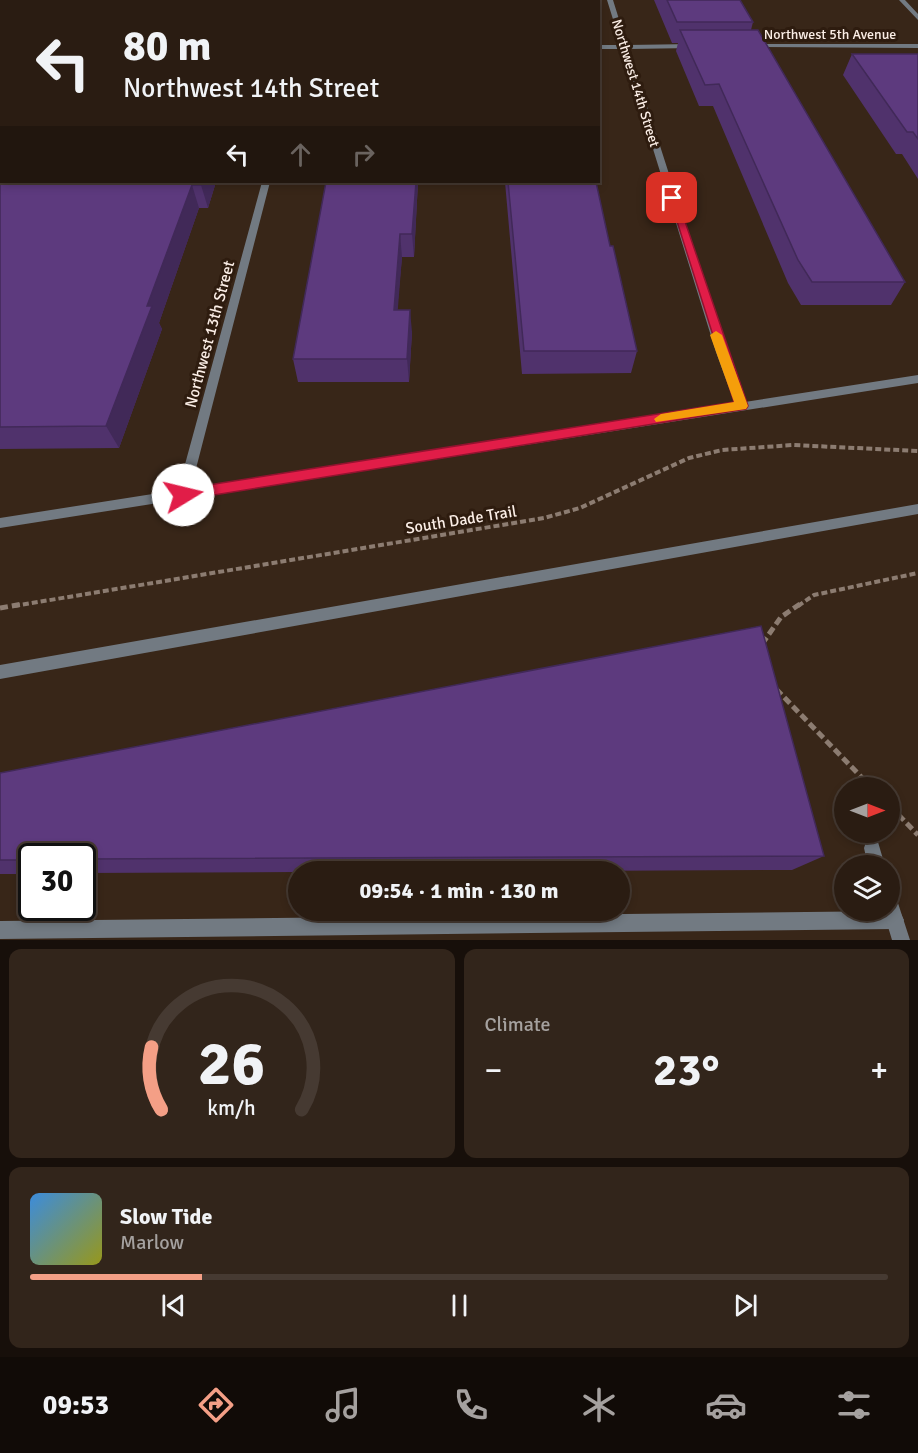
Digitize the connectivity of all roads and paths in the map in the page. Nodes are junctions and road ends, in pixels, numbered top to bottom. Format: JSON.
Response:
{"nodes":[{"id":1,"x":610,"y":0,"type":"edge"},
{"id":2,"x":902,"y":0,"type":"edge"},
{"id":3,"x":918,"y":18,"type":"edge"},
{"id":4,"x":706,"y":46,"type":"edge"},
{"id":5,"x":742,"y":46,"type":"edge"},
{"id":6,"x":918,"y":46,"type":"edge"},
{"id":7,"x":600,"y":47,"type":"edge"},
{"id":8,"x":624,"y":47,"type":"junction"},
{"id":9,"x":266,"y":183,"type":"edge"},
{"id":10,"x":918,"y":379,"type":"edge"},
{"id":11,"x":741,"y":406,"type":"junction"},
{"id":12,"x":918,"y":451,"type":"edge"},
{"id":13,"x":183,"y":495,"type":"junction"},
{"id":14,"x":918,"y":509,"type":"edge"},
{"id":15,"x":0,"y":523,"type":"edge"},
{"id":16,"x":918,"y":573,"type":"edge"},
{"id":17,"x":0,"y":608,"type":"edge"},
{"id":18,"x":760,"y":647,"type":"edge"},
{"id":19,"x":0,"y":672,"type":"edge"},
{"id":20,"x":772,"y":685,"type":"edge"},
{"id":21,"x":861,"y":777,"type":"edge"},
{"id":22,"x":900,"y":816,"type":"edge"},
{"id":23,"x":918,"y":835,"type":"edge"},
{"id":24,"x":872,"y":848,"type":"dead end"},
{"id":25,"x":874,"y":855,"type":"edge"},
{"id":26,"x":834,"y":913,"type":"edge"},
{"id":27,"x":895,"y":921,"type":"edge"},
{"id":28,"x":0,"y":930,"type":"edge"},
{"id":29,"x":901,"y":940,"type":"edge"}],
"edges":[{"from":1,"to":8,"type":"street","name":"Northwest 14th Street"},
{"from":2,"to":3,"type":"street"},
{"from":4,"to":8,"type":"street"},
{"from":5,"to":6,"type":"street","name":"Northwest 5th Avenue"},
{"from":7,"to":8,"type":"street"},
{"from":8,"to":11,"type":"street","name":"Northwest 14th Street"},
{"from":9,"to":13,"type":"street","name":"Northwest 13th Street"},
{"from":10,"to":11,"type":"street"},
{"from":11,"to":13,"type":"street"},
{"from":12,"to":17,"type":"path","name":"South Dade Trail"},
{"from":13,"to":15,"type":"street"},
{"from":14,"to":19,"type":"street"},
{"from":16,"to":18,"type":"path"},
{"from":20,"to":21,"type":"path"},
{"from":22,"to":23,"type":"path"},
{"from":24,"to":25,"type":"street"},
{"from":26,"to":28,"type":"street"},
{"from":27,"to":29,"type":"street"}]}
